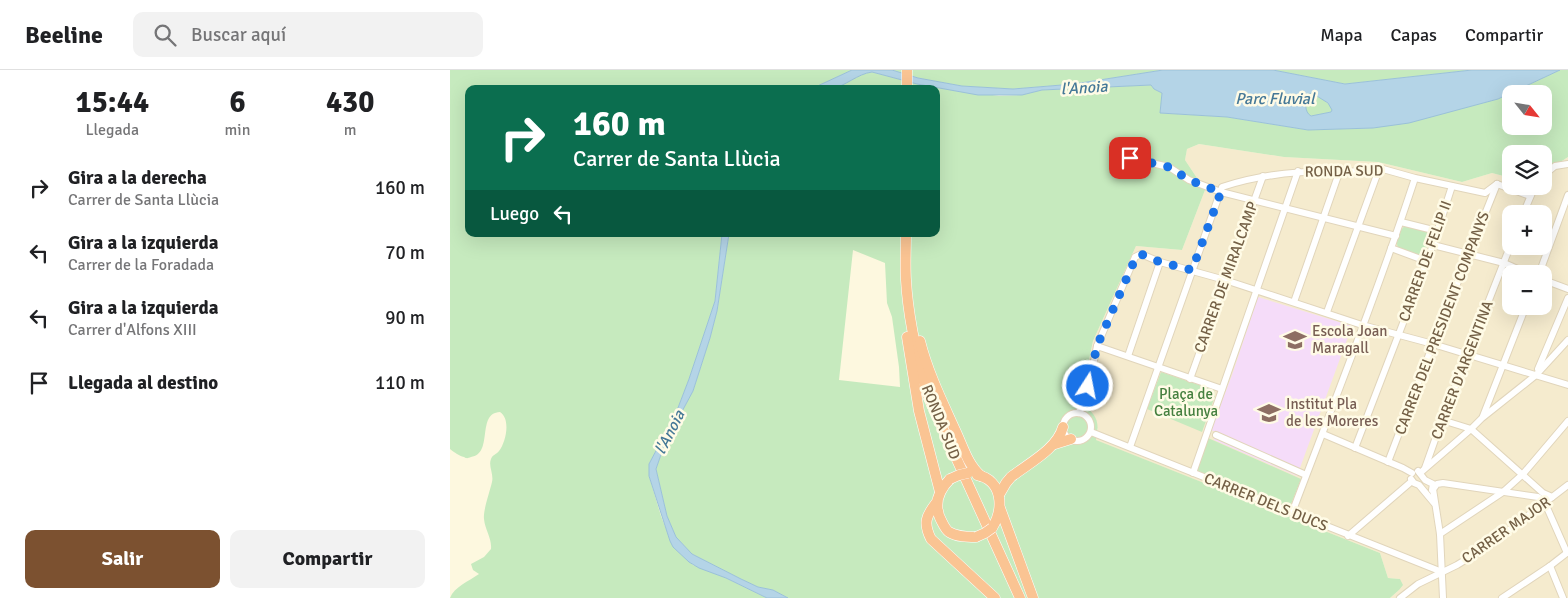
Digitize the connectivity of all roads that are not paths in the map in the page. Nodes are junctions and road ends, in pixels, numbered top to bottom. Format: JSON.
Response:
{"nodes":[{"id":1,"x":907,"y":70,"type":"edge"},
{"id":2,"x":907,"y":85,"type":"edge"},
{"id":3,"x":1130,"y":158,"type":"dead end"},
{"id":4,"x":1568,"y":164,"type":"edge"},
{"id":5,"x":1552,"y":168,"type":"edge"},
{"id":6,"x":1340,"y":170,"type":"junction"},
{"id":7,"x":1298,"y":171,"type":"junction"},
{"id":8,"x":1378,"y":172,"type":"junction"},
{"id":9,"x":1262,"y":176,"type":"junction"},
{"id":10,"x":1416,"y":178,"type":"junction"},
{"id":11,"x":1497,"y":184,"type":"junction"},
{"id":12,"x":1452,"y":186,"type":"junction"},
{"id":13,"x":1221,"y":192,"type":"junction"},
{"id":14,"x":1568,"y":194,"type":"edge"},
{"id":15,"x":1530,"y":196,"type":"joint"},
{"id":16,"x":1253,"y":201,"type":"junction"},
{"id":17,"x":1526,"y":205,"type":"edge"},
{"id":18,"x":1286,"y":209,"type":"junction"},
{"id":19,"x":1323,"y":218,"type":"junction"},
{"id":20,"x":1401,"y":222,"type":"junction"},
{"id":21,"x":1358,"y":227,"type":"junction"},
{"id":22,"x":1437,"y":231,"type":"junction"},
{"id":23,"x":1396,"y":236,"type":"junction"},
{"id":24,"x":906,"y":237,"type":"edge"},
{"id":25,"x":906,"y":237,"type":"edge"},
{"id":26,"x":906,"y":237,"type":"edge"},
{"id":27,"x":1432,"y":245,"type":"junction"},
{"id":28,"x":1391,"y":248,"type":"junction"},
{"id":29,"x":1469,"y":254,"type":"junction"},
{"id":30,"x":1507,"y":255,"type":"edge"},
{"id":31,"x":1426,"y":261,"type":"junction"},
{"id":32,"x":1160,"y":262,"type":"junction"},
{"id":33,"x":1504,"y":263,"type":"junction"},
{"id":34,"x":1509,"y":265,"type":"edge"},
{"id":35,"x":1542,"y":265,"type":"edge"},
{"id":36,"x":1192,"y":270,"type":"junction"},
{"id":37,"x":1224,"y":280,"type":"junction"},
{"id":38,"x":1552,"y":283,"type":"edge"},
{"id":39,"x":1568,"y":289,"type":"edge"},
{"id":40,"x":1256,"y":290,"type":"junction"},
{"id":41,"x":1568,"y":298,"type":"edge"},
{"id":42,"x":1294,"y":302,"type":"junction"},
{"id":43,"x":1328,"y":312,"type":"junction"},
{"id":44,"x":1523,"y":315,"type":"edge"},
{"id":45,"x":1362,"y":324,"type":"junction"},
{"id":46,"x":1398,"y":334,"type":"junction"},
{"id":47,"x":1568,"y":340,"type":"edge"},
{"id":48,"x":1433,"y":344,"type":"junction"},
{"id":49,"x":1097,"y":346,"type":"junction"},
{"id":50,"x":1467,"y":355,"type":"junction"},
{"id":51,"x":1128,"y":356,"type":"junction"},
{"id":52,"x":1503,"y":366,"type":"junction"},
{"id":53,"x":1158,"y":368,"type":"junction"},
{"id":54,"x":1536,"y":375,"type":"junction"},
{"id":55,"x":1190,"y":378,"type":"junction"},
{"id":56,"x":1568,"y":385,"type":"edge"},
{"id":57,"x":1222,"y":390,"type":"junction"},
{"id":58,"x":1078,"y":412,"type":"junction"},
{"id":59,"x":1482,"y":418,"type":"junction"},
{"id":60,"x":1442,"y":420,"type":"junction"},
{"id":61,"x":1568,"y":420,"type":"edge"},
{"id":62,"x":1063,"y":427,"type":"junction"},
{"id":63,"x":1472,"y":429,"type":"junction"},
{"id":64,"x":1091,"y":432,"type":"junction"},
{"id":65,"x":1323,"y":434,"type":"junction"},
{"id":66,"x":1216,"y":436,"type":"dead end"},
{"id":67,"x":1071,"y":440,"type":"junction"},
{"id":68,"x":1054,"y":444,"type":"junction"},
{"id":69,"x":1130,"y":447,"type":"junction"},
{"id":70,"x":1355,"y":448,"type":"junction"},
{"id":71,"x":1388,"y":462,"type":"junction"},
{"id":72,"x":1423,"y":470,"type":"junction"},
{"id":73,"x":1193,"y":473,"type":"junction"},
{"id":74,"x":1412,"y":473,"type":"junction"},
{"id":75,"x":1523,"y":474,"type":"junction"},
{"id":76,"x":1306,"y":475,"type":"junction"},
{"id":77,"x":1011,"y":477,"type":"junction"},
{"id":78,"x":986,"y":479,"type":"junction"},
{"id":79,"x":1412,"y":481,"type":"junction"},
{"id":80,"x":1568,"y":485,"type":"edge"},
{"id":81,"x":1538,"y":487,"type":"junction"},
{"id":82,"x":1434,"y":488,"type":"junction"},
{"id":83,"x":940,"y":492,"type":"junction"},
{"id":84,"x":1504,"y":492,"type":"junction"},
{"id":85,"x":1425,"y":493,"type":"junction"},
{"id":86,"x":1000,"y":496,"type":"junction"},
{"id":87,"x":1538,"y":497,"type":"junction"},
{"id":88,"x":1552,"y":497,"type":"junction"},
{"id":89,"x":936,"y":502,"type":"junction"},
{"id":90,"x":1546,"y":502,"type":"junction"},
{"id":91,"x":1436,"y":506,"type":"junction"},
{"id":92,"x":1000,"y":508,"type":"junction"},
{"id":93,"x":1292,"y":513,"type":"junction"},
{"id":94,"x":1440,"y":534,"type":"junction"},
{"id":95,"x":1348,"y":536,"type":"junction"},
{"id":96,"x":1567,"y":553,"type":"edge"},
{"id":97,"x":1550,"y":566,"type":"junction"},
{"id":98,"x":1442,"y":572,"type":"junction"},
{"id":99,"x":995,"y":598,"type":"edge"},
{"id":100,"x":1020,"y":598,"type":"edge"},
{"id":101,"x":1034,"y":598,"type":"edge"},
{"id":102,"x":1400,"y":598,"type":"edge"},
{"id":103,"x":1443,"y":598,"type":"edge"},
{"id":104,"x":1502,"y":598,"type":"edge"},
{"id":105,"x":1563,"y":598,"type":"edge"}],
"edges":[{"from":1,"to":2,"type":"highway"},
{"from":3,"to":13,"type":"street"},
{"from":4,"to":5,"type":"street"},
{"from":6,"to":7,"type":"street","name":"RONDA SUD"},
{"from":6,"to":8,"type":"street","name":"RONDA SUD"},
{"from":6,"to":19,"type":"street"},
{"from":7,"to":9,"type":"street","name":"RONDA SUD"},
{"from":7,"to":18,"type":"street"},
{"from":8,"to":10,"type":"street","name":"RONDA SUD"},
{"from":8,"to":21,"type":"street"},
{"from":9,"to":13,"type":"street","name":"RONDA SUD"},
{"from":9,"to":16,"type":"street","name":"CARRER DE MIRALCAMP"},
{"from":10,"to":12,"type":"street","name":"RONDA SUD"},
{"from":10,"to":20,"type":"street"},
{"from":11,"to":12,"type":"street","name":"RONDA SUD"},
{"from":11,"to":15,"type":"street"},
{"from":11,"to":29,"type":"street","name":"CARRER DEL PRESIDENT COMPANYS"},
{"from":12,"to":22,"type":"street","name":"CARRER DE FELIP II"},
{"from":13,"to":16,"type":"street"},
{"from":13,"to":36,"type":"street"},
{"from":14,"to":35,"type":"street"},
{"from":15,"to":17,"type":"street"},
{"from":16,"to":18,"type":"street"},
{"from":16,"to":37,"type":"street","name":"CARRER DE MIRALCAMP"},
{"from":18,"to":19,"type":"street"},
{"from":18,"to":40,"type":"street"},
{"from":19,"to":21,"type":"street"},
{"from":19,"to":42,"type":"street"},
{"from":20,"to":22,"type":"street"},
{"from":20,"to":23,"type":"street"},
{"from":21,"to":23,"type":"street"},
{"from":21,"to":43,"type":"street"},
{"from":22,"to":27,"type":"street","name":"CARRER DE FELIP II"},
{"from":23,"to":28,"type":"street"},
{"from":24,"to":78,"type":"highway"},
{"from":25,"to":83,"type":"highway"},
{"from":26,"to":100,"type":"highway","name":"RONDA SUD"},
{"from":27,"to":29,"type":"street"},
{"from":27,"to":31,"type":"street","name":"CARRER DE FELIP II"},
{"from":28,"to":31,"type":"street"},
{"from":28,"to":45,"type":"street"},
{"from":29,"to":33,"type":"street"},
{"from":29,"to":48,"type":"street","name":"CARRER DEL PRESIDENT COMPANYS"},
{"from":30,"to":33,"type":"street","name":"CARRER D'ARGENTINA"},
{"from":31,"to":46,"type":"street","name":"CARRER DE FELIP II"},
{"from":32,"to":36,"type":"street"},
{"from":32,"to":49,"type":"street"},
{"from":32,"to":51,"type":"street"},
{"from":33,"to":34,"type":"street"},
{"from":33,"to":50,"type":"street","name":"CARRER D'ARGENTINA"},
{"from":36,"to":37,"type":"street"},
{"from":36,"to":53,"type":"street"},
{"from":37,"to":40,"type":"street"},
{"from":37,"to":55,"type":"street","name":"CARRER DE MIRALCAMP"},
{"from":38,"to":39,"type":"street"},
{"from":40,"to":42,"type":"street"},
{"from":40,"to":57,"type":"street"},
{"from":41,"to":54,"type":"street"},
{"from":42,"to":43,"type":"street"},
{"from":43,"to":45,"type":"street"},
{"from":44,"to":52,"type":"street"},
{"from":45,"to":46,"type":"street"},
{"from":45,"to":65,"type":"street"},
{"from":46,"to":48,"type":"street"},
{"from":46,"to":70,"type":"street","name":"CARRER DE FELIP II"},
{"from":47,"to":54,"type":"street"},
{"from":48,"to":50,"type":"street"},
{"from":48,"to":71,"type":"street","name":"CARRER DEL PRESIDENT COMPANYS"},
{"from":49,"to":51,"type":"street"},
{"from":49,"to":58,"type":"street"},
{"from":50,"to":52,"type":"street"},
{"from":50,"to":60,"type":"street","name":"CARRER D'ARGENTINA"},
{"from":51,"to":53,"type":"street"},
{"from":52,"to":54,"type":"street"},
{"from":52,"to":59,"type":"street"},
{"from":53,"to":55,"type":"street"},
{"from":53,"to":69,"type":"street"},
{"from":54,"to":56,"type":"street"},
{"from":54,"to":59,"type":"street"},
{"from":55,"to":57,"type":"street"},
{"from":57,"to":73,"type":"street"},
{"from":58,"to":62,"type":"street"},
{"from":58,"to":64,"type":"street"},
{"from":59,"to":63,"type":"street"},
{"from":60,"to":63,"type":"street"},
{"from":60,"to":72,"type":"street","name":"CARRER D'ARGENTINA"},
{"from":61,"to":75,"type":"street"},
{"from":62,"to":67,"type":"street"},
{"from":62,"to":68,"type":"highway"},
{"from":63,"to":72,"type":"street"},
{"from":63,"to":75,"type":"street"},
{"from":64,"to":67,"type":"street"},
{"from":64,"to":69,"type":"street","name":"CARRER DELS DUCS"},
{"from":65,"to":70,"type":"street"},
{"from":65,"to":76,"type":"street"},
{"from":66,"to":76,"type":"street"},
{"from":67,"to":68,"type":"highway"},
{"from":68,"to":77,"type":"highway"},
{"from":69,"to":73,"type":"street","name":"CARRER DELS DUCS"},
{"from":70,"to":71,"type":"street"},
{"from":71,"to":74,"type":"street"},
{"from":72,"to":74,"type":"street"},
{"from":72,"to":82,"type":"street"},
{"from":73,"to":93,"type":"street","name":"CARRER DELS DUCS"},
{"from":74,"to":79,"type":"street"},
{"from":75,"to":81,"type":"street"},
{"from":75,"to":84,"type":"street"},
{"from":76,"to":93,"type":"street"},
{"from":77,"to":78,"type":"highway"},
{"from":77,"to":86,"type":"highway"},
{"from":78,"to":83,"type":"highway","bridge":true},
{"from":78,"to":86,"type":"highway"},
{"from":79,"to":85,"type":"street"},
{"from":79,"to":95,"type":"street"},
{"from":80,"to":88,"type":"street","name":"CARRER MAJOR"},
{"from":81,"to":87,"type":"street"},
{"from":81,"to":88,"type":"street"},
{"from":82,"to":84,"type":"street"},
{"from":82,"to":85,"type":"street"},
{"from":82,"to":91,"type":"street"},
{"from":83,"to":89,"type":"highway"},
{"from":84,"to":87,"type":"street"},
{"from":84,"to":94,"type":"street"},
{"from":85,"to":91,"type":"street"},
{"from":86,"to":92,"type":"highway"},
{"from":87,"to":90,"type":"street"},
{"from":88,"to":90,"type":"street","name":"CARRER MAJOR"},
{"from":89,"to":92,"type":"highway","bridge":true},
{"from":89,"to":99,"type":"highway"},
{"from":90,"to":96,"type":"street"},
{"from":90,"to":98,"type":"street","name":"CARRER MAJOR"},
{"from":91,"to":94,"type":"street"},
{"from":92,"to":101,"type":"highway"},
{"from":93,"to":95,"type":"street","name":"CARRER DELS DUCS"},
{"from":94,"to":98,"type":"street"},
{"from":95,"to":98,"type":"street","name":"CARRER DELS DUCS"},
{"from":96,"to":97,"type":"street"},
{"from":97,"to":104,"type":"street"},
{"from":97,"to":105,"type":"street"},
{"from":98,"to":102,"type":"street","name":"CARRER MAJOR"},
{"from":98,"to":103,"type":"street"}]}
